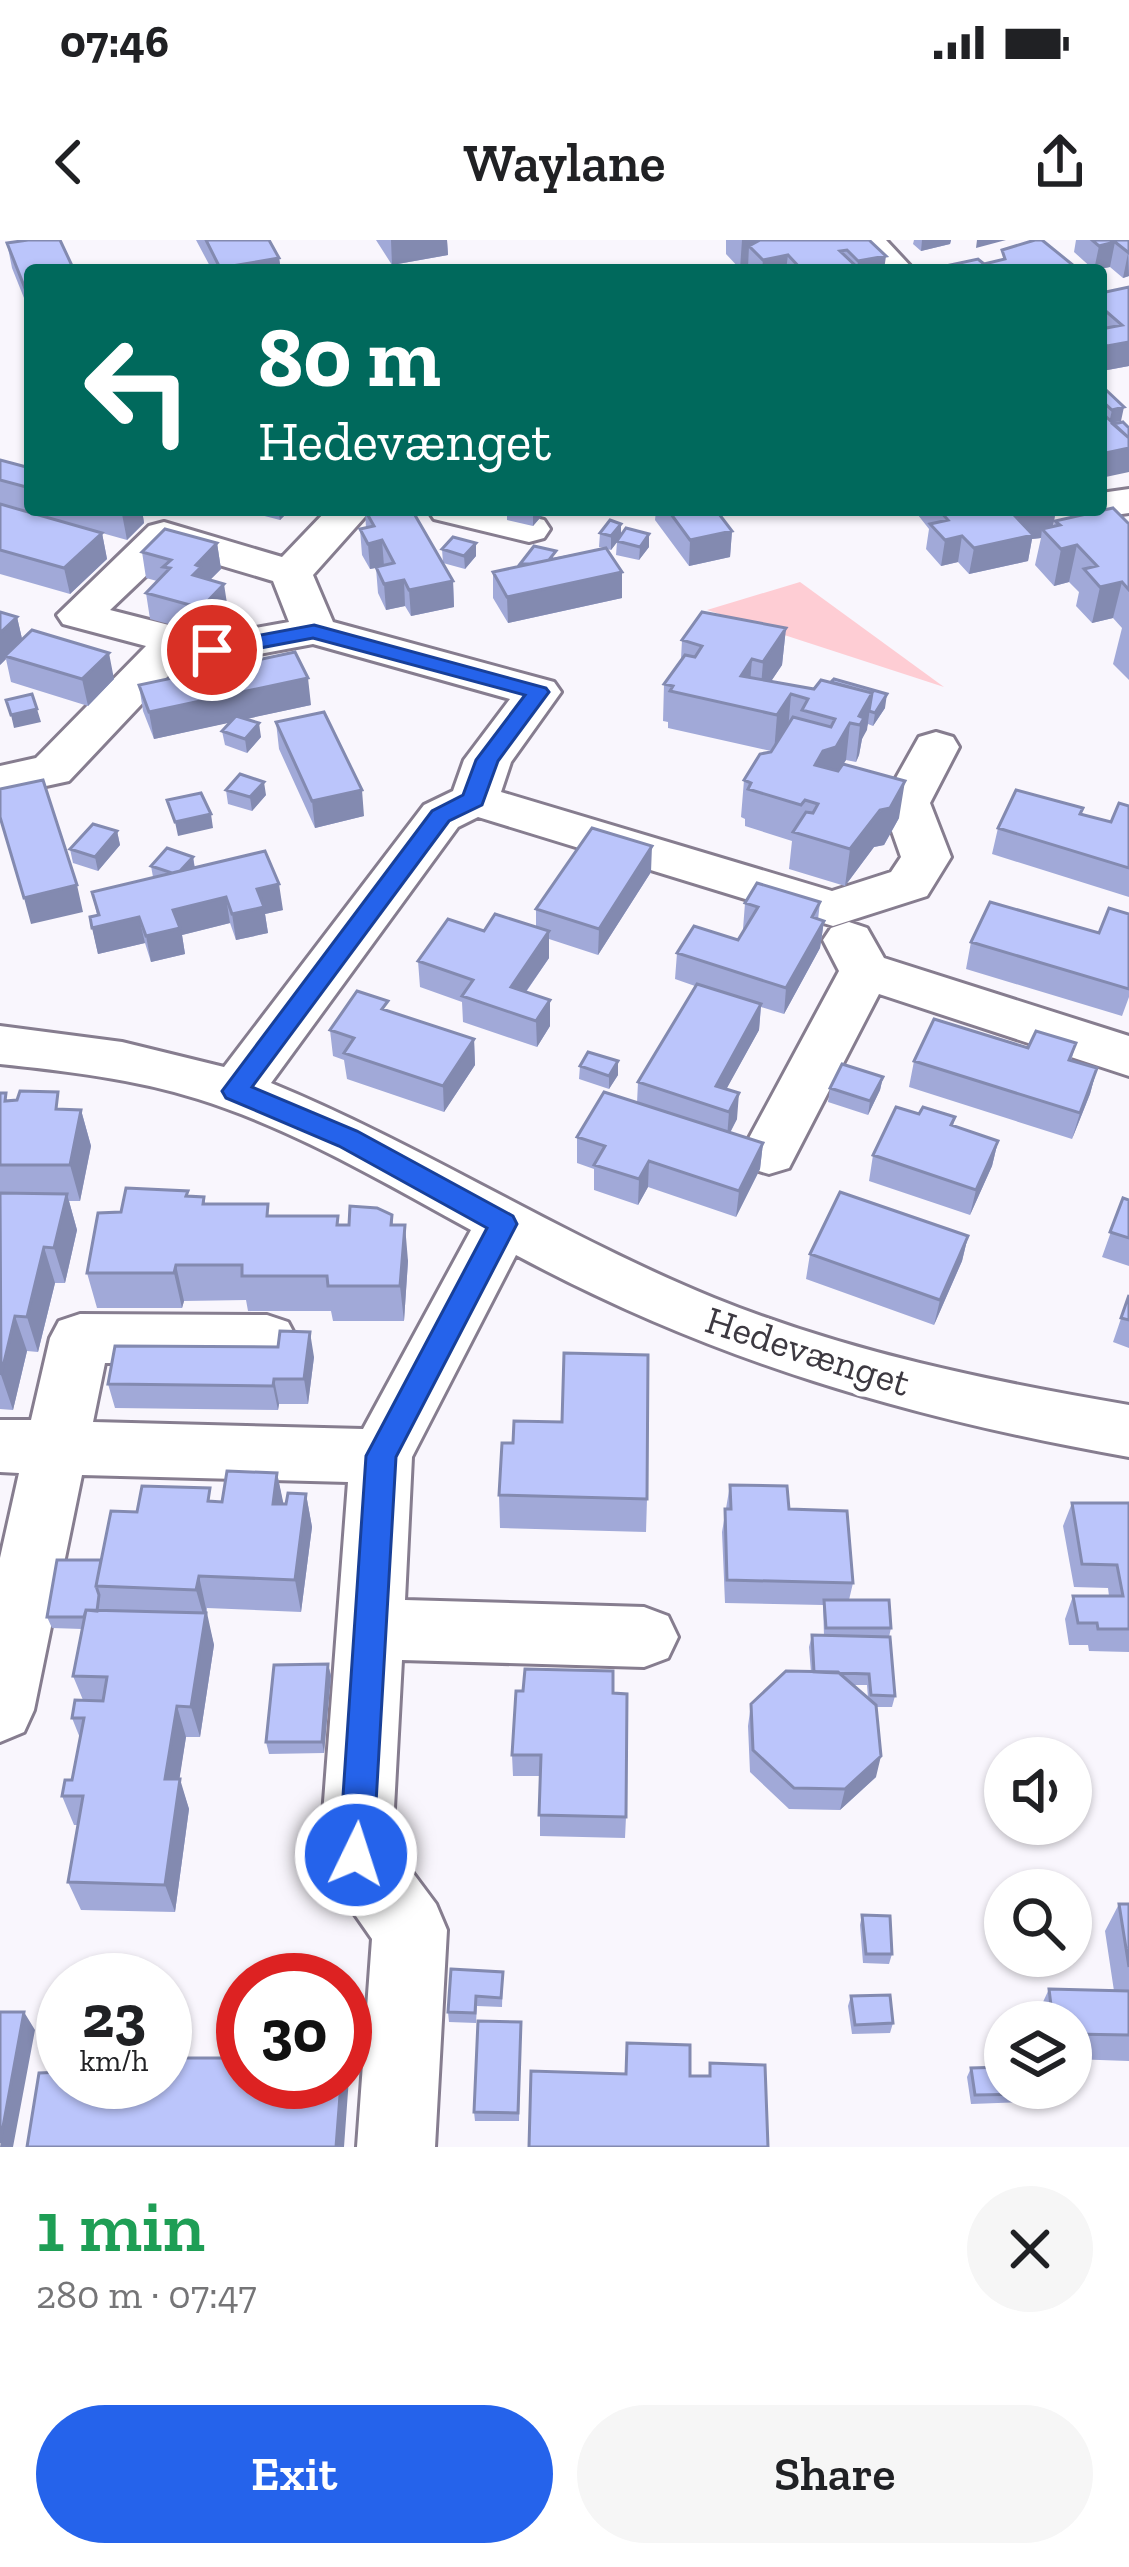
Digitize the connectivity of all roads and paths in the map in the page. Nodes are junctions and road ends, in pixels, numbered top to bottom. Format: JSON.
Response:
{"nodes":[{"id":1,"x":866,"y":240,"type":"edge"},
{"id":2,"x":890,"y":264,"type":"edge"},
{"id":3,"x":344,"y":516,"type":"edge"},
{"id":4,"x":474,"y":516,"type":"edge"},
{"id":5,"x":529,"y":529,"type":"dead end"},
{"id":6,"x":291,"y":573,"type":"junction"},
{"id":7,"x":314,"y":631,"type":"junction"},
{"id":8,"x":176,"y":641,"type":"junction"},
{"id":9,"x":937,"y":747,"type":"dead end"},
{"id":10,"x":0,"y":781,"type":"edge"},
{"id":11,"x":473,"y":800,"type":"junction"},
{"id":12,"x":833,"y":909,"type":"junction"},
{"id":13,"x":865,"y":970,"type":"junction"},
{"id":14,"x":0,"y":1045,"type":"edge"},
{"id":15,"x":1129,"y":1056,"type":"edge"},
{"id":16,"x":236,"y":1091,"type":"junction"},
{"id":17,"x":769,"y":1153,"type":"dead end"},
{"id":18,"x":503,"y":1224,"type":"junction"},
{"id":19,"x":267,"y":1339,"type":"dead end"},
{"id":20,"x":1129,"y":1431,"type":"edge"},
{"id":21,"x":28,"y":1448,"type":"edge"},
{"id":22,"x":381,"y":1456,"type":"junction"},
{"id":23,"x":370,"y":1629,"type":"junction"},
{"id":24,"x":644,"y":1637,"type":"dead end"},
{"id":25,"x":0,"y":1710,"type":"edge"},
{"id":26,"x":395,"y":2147,"type":"edge"}],
"edges":[{"from":1,"to":2,"type":"street"},
{"from":3,"to":6,"type":"street"},
{"from":4,"to":5,"type":"street"},
{"from":6,"to":7,"type":"street"},
{"from":6,"to":8,"type":"street"},
{"from":7,"to":8,"type":"street"},
{"from":7,"to":11,"type":"street"},
{"from":8,"to":10,"type":"street"},
{"from":9,"to":12,"type":"street"},
{"from":11,"to":12,"type":"street"},
{"from":11,"to":16,"type":"street"},
{"from":12,"to":13,"type":"street"},
{"from":13,"to":15,"type":"street"},
{"from":13,"to":17,"type":"street"},
{"from":14,"to":16,"type":"street","name":"Hedevænget"},
{"from":16,"to":18,"type":"street","name":"Hedevænget"},
{"from":18,"to":20,"type":"street","name":"Hedevænget"},
{"from":18,"to":22,"type":"street"},
{"from":19,"to":21,"type":"street"},
{"from":21,"to":22,"type":"street"},
{"from":21,"to":25,"type":"street"},
{"from":22,"to":23,"type":"street"},
{"from":23,"to":24,"type":"street"},
{"from":23,"to":26,"type":"street"}]}
